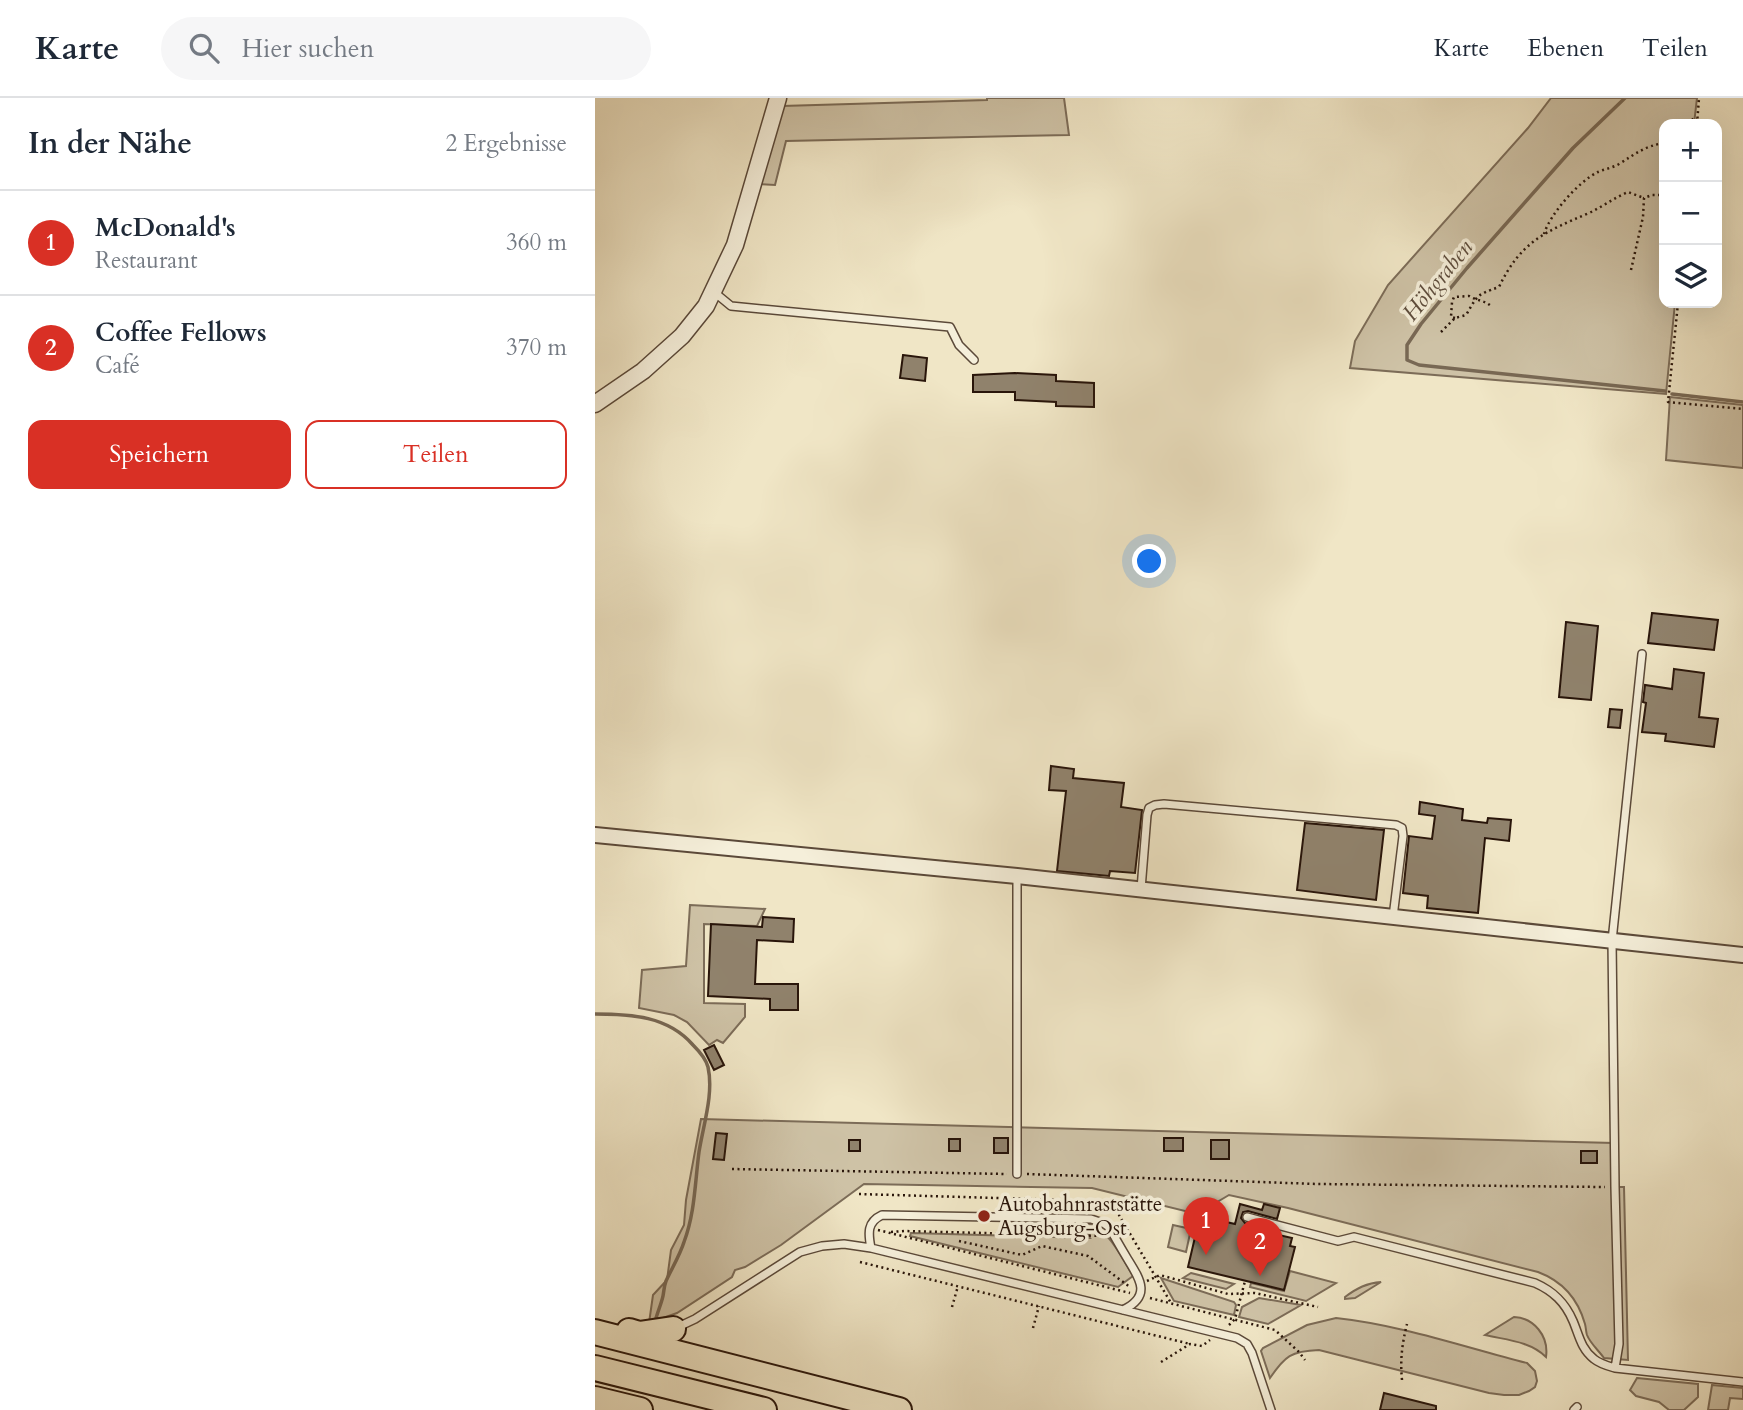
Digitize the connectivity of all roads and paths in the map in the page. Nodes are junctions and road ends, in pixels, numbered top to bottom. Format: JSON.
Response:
{"nodes":[{"id":1,"x":778,"y":98,"type":"edge"},
{"id":2,"x":1699,"y":98,"type":"edge"},
{"id":3,"x":1697,"y":118,"type":"edge"},
{"id":4,"x":1659,"y":144,"type":"edge"},
{"id":5,"x":1659,"y":195,"type":"edge"},
{"id":6,"x":1644,"y":198,"type":"junction"},
{"id":7,"x":1544,"y":234,"type":"junction"},
{"id":8,"x":1631,"y":270,"type":"dead end"},
{"id":9,"x":713,"y":292,"type":"junction"},
{"id":10,"x":1475,"y":300,"type":"junction"},
{"id":11,"x":1492,"y":307,"type":"dead end"},
{"id":12,"x":1677,"y":308,"type":"edge"},
{"id":13,"x":1455,"y":318,"type":"junction"},
{"id":14,"x":1441,"y":332,"type":"dead end"},
{"id":15,"x":974,"y":360,"type":"dead end"},
{"id":16,"x":595,"y":404,"type":"edge"},
{"id":17,"x":1743,"y":409,"type":"edge"},
{"id":18,"x":1642,"y":654,"type":"dead end"},
{"id":19,"x":595,"y":835,"type":"edge"},
{"id":20,"x":1017,"y":876,"type":"junction"},
{"id":21,"x":1141,"y":889,"type":"junction"},
{"id":22,"x":1393,"y":917,"type":"junction"},
{"id":23,"x":1612,"y":940,"type":"junction"},
{"id":24,"x":1743,"y":955,"type":"edge"},
{"id":25,"x":732,"y":1169,"type":"dead end"},
{"id":26,"x":1017,"y":1174,"type":"junction"},
{"id":27,"x":1615,"y":1187,"type":"junction"},
{"id":28,"x":1247,"y":1217,"type":"dead end"},
{"id":29,"x":868,"y":1227,"type":"junction"},
{"id":30,"x":888,"y":1232,"type":"junction"},
{"id":31,"x":1114,"y":1236,"type":"junction"},
{"id":32,"x":1132,"y":1236,"type":"dead end"},
{"id":33,"x":959,"y":1241,"type":"dead end"},
{"id":34,"x":871,"y":1248,"type":"junction"},
{"id":35,"x":860,"y":1262,"type":"dead end"},
{"id":36,"x":1245,"y":1281,"type":"dead end"},
{"id":37,"x":1141,"y":1284,"type":"junction"},
{"id":38,"x":958,"y":1286,"type":"junction"},
{"id":39,"x":1126,"y":1293,"type":"junction"},
{"id":40,"x":1242,"y":1294,"type":"junction"},
{"id":41,"x":1140,"y":1296,"type":"junction"},
{"id":42,"x":1039,"y":1306,"type":"junction"},
{"id":43,"x":953,"y":1307,"type":"dead end"},
{"id":44,"x":1318,"y":1307,"type":"dead end"},
{"id":45,"x":1123,"y":1310,"type":"junction"},
{"id":46,"x":1407,"y":1324,"type":"dead end"},
{"id":47,"x":595,"y":1327,"type":"edge"},
{"id":48,"x":1033,"y":1328,"type":"dead end"},
{"id":49,"x":673,"y":1329,"type":"joint"},
{"id":50,"x":595,"y":1332,"type":"edge"},
{"id":51,"x":1190,"y":1343,"type":"dead end"},
{"id":52,"x":1305,"y":1360,"type":"dead end"},
{"id":53,"x":595,"y":1368,"type":"edge"},
{"id":54,"x":1615,"y":1368,"type":"junction"},
{"id":55,"x":1402,"y":1380,"type":"dead end"},
{"id":56,"x":1743,"y":1382,"type":"edge"},
{"id":57,"x":595,"y":1399,"type":"edge"},
{"id":58,"x":640,"y":1410,"type":"edge"},
{"id":59,"x":764,"y":1410,"type":"edge"},
{"id":60,"x":899,"y":1410,"type":"edge"},
{"id":61,"x":1271,"y":1410,"type":"edge"}],
"edges":[{"from":1,"to":9,"type":"street"},
{"from":2,"to":3,"type":"path"},
{"from":4,"to":7,"type":"path"},
{"from":5,"to":6,"type":"path"},
{"from":6,"to":7,"type":"path"},
{"from":6,"to":8,"type":"path"},
{"from":7,"to":10,"type":"path"},
{"from":9,"to":15,"type":"lane"},
{"from":9,"to":16,"type":"street"},
{"from":10,"to":11,"type":"path"},
{"from":10,"to":13,"type":"path"},
{"from":10,"to":13,"type":"path"},
{"from":12,"to":17,"type":"path"},
{"from":13,"to":14,"type":"path"},
{"from":18,"to":23,"type":"lane"},
{"from":19,"to":20,"type":"street"},
{"from":20,"to":21,"type":"street"},
{"from":20,"to":26,"type":"lane"},
{"from":21,"to":22,"type":"street"},
{"from":21,"to":22,"type":"lane"},
{"from":22,"to":23,"type":"street"},
{"from":23,"to":24,"type":"street"},
{"from":23,"to":27,"type":"lane"},
{"from":25,"to":26,"type":"path"},
{"from":26,"to":27,"type":"path"},
{"from":27,"to":54,"type":"lane"},
{"from":28,"to":54,"type":"lane"},
{"from":29,"to":30,"type":"path"},
{"from":29,"to":31,"type":"lane"},
{"from":29,"to":34,"type":"lane"},
{"from":30,"to":31,"type":"path"},
{"from":30,"to":39,"type":"path"},
{"from":31,"to":32,"type":"path"},
{"from":31,"to":37,"type":"lane"},
{"from":33,"to":39,"type":"path"},
{"from":34,"to":45,"type":"lane"},
{"from":34,"to":49,"type":"lane"},
{"from":35,"to":38,"type":"path"},
{"from":36,"to":40,"type":"path"},
{"from":37,"to":40,"type":"path"},
{"from":37,"to":41,"type":"lane"},
{"from":38,"to":42,"type":"path"},
{"from":38,"to":43,"type":"path"},
{"from":39,"to":41,"type":"path"},
{"from":40,"to":44,"type":"path"},
{"from":41,"to":45,"type":"lane"},
{"from":41,"to":52,"type":"path"},
{"from":42,"to":48,"type":"path"},
{"from":42,"to":51,"type":"path"},
{"from":45,"to":61,"type":"lane"},
{"from":46,"to":55,"type":"path"},
{"from":47,"to":49,"type":"highway"},
{"from":50,"to":60,"type":"highway"},
{"from":53,"to":59,"type":"highway"},
{"from":54,"to":56,"type":"lane"},
{"from":57,"to":58,"type":"highway"}]}
